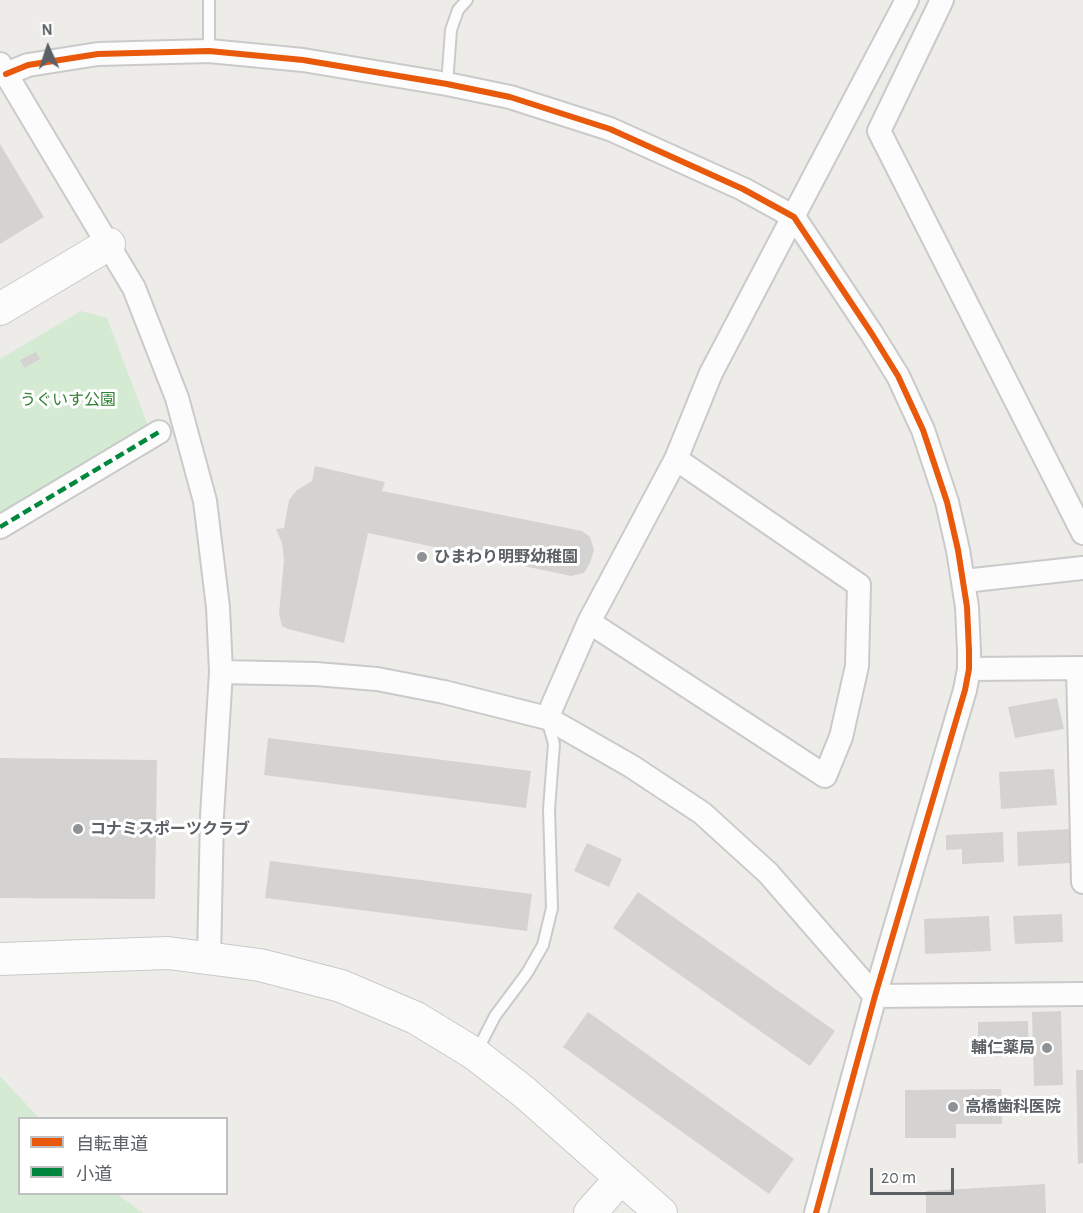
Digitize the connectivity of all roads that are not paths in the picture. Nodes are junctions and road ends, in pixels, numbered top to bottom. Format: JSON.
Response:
{"nodes":[{"id":1,"x":209,"y":0,"type":"edge"},
{"id":2,"x":467,"y":0,"type":"edge"},
{"id":3,"x":907,"y":0,"type":"edge"},
{"id":4,"x":942,"y":0,"type":"edge"},
{"id":5,"x":209,"y":51,"type":"junction"},
{"id":6,"x":3,"y":69,"type":"edge"},
{"id":7,"x":447,"y":84,"type":"junction"},
{"id":8,"x":794,"y":217,"type":"junction"},
{"id":9,"x":109,"y":244,"type":"junction"},
{"id":10,"x":0,"y":309,"type":"edge"},
{"id":11,"x":159,"y":432,"type":"dead end"},
{"id":12,"x":676,"y":459,"type":"junction"},
{"id":13,"x":0,"y":527,"type":"edge"},
{"id":14,"x":1083,"y":533,"type":"edge"},
{"id":15,"x":1083,"y":568,"type":"edge"},
{"id":16,"x":964,"y":581,"type":"junction"},
{"id":17,"x":589,"y":622,"type":"junction"},
{"id":18,"x":1080,"y":668,"type":"edge"},
{"id":19,"x":969,"y":669,"type":"junction"},
{"id":20,"x":220,"y":672,"type":"junction"},
{"id":21,"x":547,"y":718,"type":"junction"},
{"id":22,"x":1083,"y":882,"type":"edge"},
{"id":23,"x":209,"y":958,"type":"junction"},
{"id":24,"x":0,"y":959,"type":"edge"},
{"id":25,"x":1083,"y":994,"type":"edge"},
{"id":26,"x":875,"y":996,"type":"junction"},
{"id":27,"x":475,"y":1054,"type":"junction"},
{"id":28,"x":621,"y":1178,"type":"junction"},
{"id":29,"x":590,"y":1213,"type":"edge"},
{"id":30,"x":661,"y":1213,"type":"edge"},
{"id":31,"x":816,"y":1213,"type":"edge"}],
"edges":[{"from":1,"to":5,"type":"lane"},
{"from":2,"to":7,"type":"lane"},
{"from":3,"to":8,"type":"street"},
{"from":4,"to":14,"type":"street"},
{"from":5,"to":6,"type":"street"},
{"from":5,"to":7,"type":"street"},
{"from":6,"to":9,"type":"street"},
{"from":7,"to":8,"type":"street"},
{"from":8,"to":12,"type":"street"},
{"from":8,"to":16,"type":"street"},
{"from":9,"to":10,"type":"street"},
{"from":9,"to":20,"type":"street"},
{"from":11,"to":13,"type":"street"},
{"from":12,"to":17,"type":"street"},
{"from":12,"to":17,"type":"street"},
{"from":15,"to":16,"type":"street"},
{"from":16,"to":19,"type":"street"},
{"from":17,"to":21,"type":"street"},
{"from":18,"to":19,"type":"street"},
{"from":18,"to":22,"type":"street"},
{"from":19,"to":26,"type":"street"},
{"from":20,"to":21,"type":"street"},
{"from":20,"to":23,"type":"street"},
{"from":21,"to":26,"type":"street"},
{"from":21,"to":27,"type":"lane"},
{"from":23,"to":24,"type":"street"},
{"from":23,"to":27,"type":"street"},
{"from":25,"to":26,"type":"street"},
{"from":26,"to":31,"type":"street"},
{"from":27,"to":28,"type":"street"},
{"from":28,"to":29,"type":"street"},
{"from":28,"to":30,"type":"street"}]}
